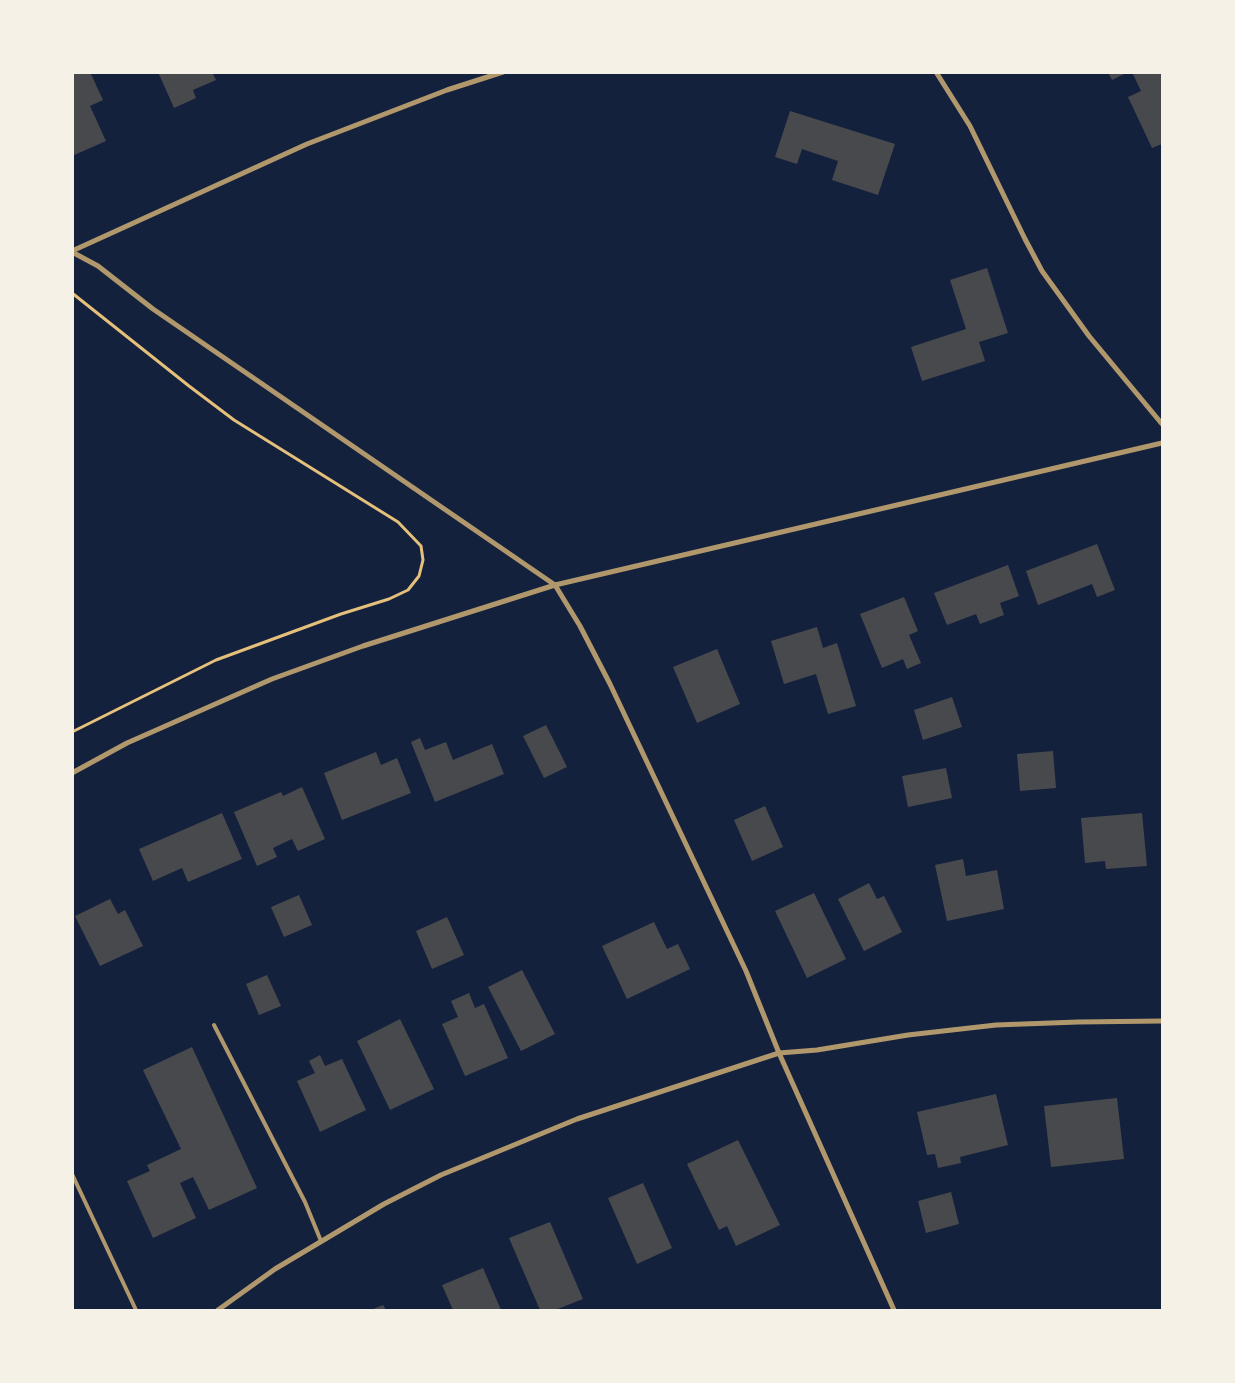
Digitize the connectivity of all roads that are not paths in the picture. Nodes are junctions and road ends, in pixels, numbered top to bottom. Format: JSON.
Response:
{"nodes":[{"id":1,"x":503,"y":72,"type":"edge"},
{"id":2,"x":936,"y":72,"type":"edge"},
{"id":3,"x":72,"y":252,"type":"edge"},
{"id":4,"x":1162,"y":424,"type":"edge"},
{"id":5,"x":1162,"y":442,"type":"edge"},
{"id":6,"x":555,"y":585,"type":"junction"},
{"id":7,"x":72,"y":773,"type":"edge"},
{"id":8,"x":1162,"y":1021,"type":"edge"},
{"id":9,"x":214,"y":1025,"type":"dead end"},
{"id":10,"x":779,"y":1053,"type":"junction"},
{"id":11,"x":72,"y":1174,"type":"edge"},
{"id":12,"x":321,"y":1241,"type":"junction"},
{"id":13,"x":136,"y":1310,"type":"edge"},
{"id":14,"x":218,"y":1310,"type":"edge"},
{"id":15,"x":894,"y":1310,"type":"edge"}],
"edges":[{"from":1,"to":3,"type":"street"},
{"from":2,"to":4,"type":"street"},
{"from":3,"to":6,"type":"street"},
{"from":5,"to":6,"type":"street"},
{"from":6,"to":7,"type":"street"},
{"from":6,"to":10,"type":"street"},
{"from":8,"to":10,"type":"street"},
{"from":9,"to":12,"type":"lane"},
{"from":10,"to":12,"type":"street"},
{"from":10,"to":15,"type":"street"},
{"from":11,"to":13,"type":"lane"},
{"from":12,"to":14,"type":"street"}]}
